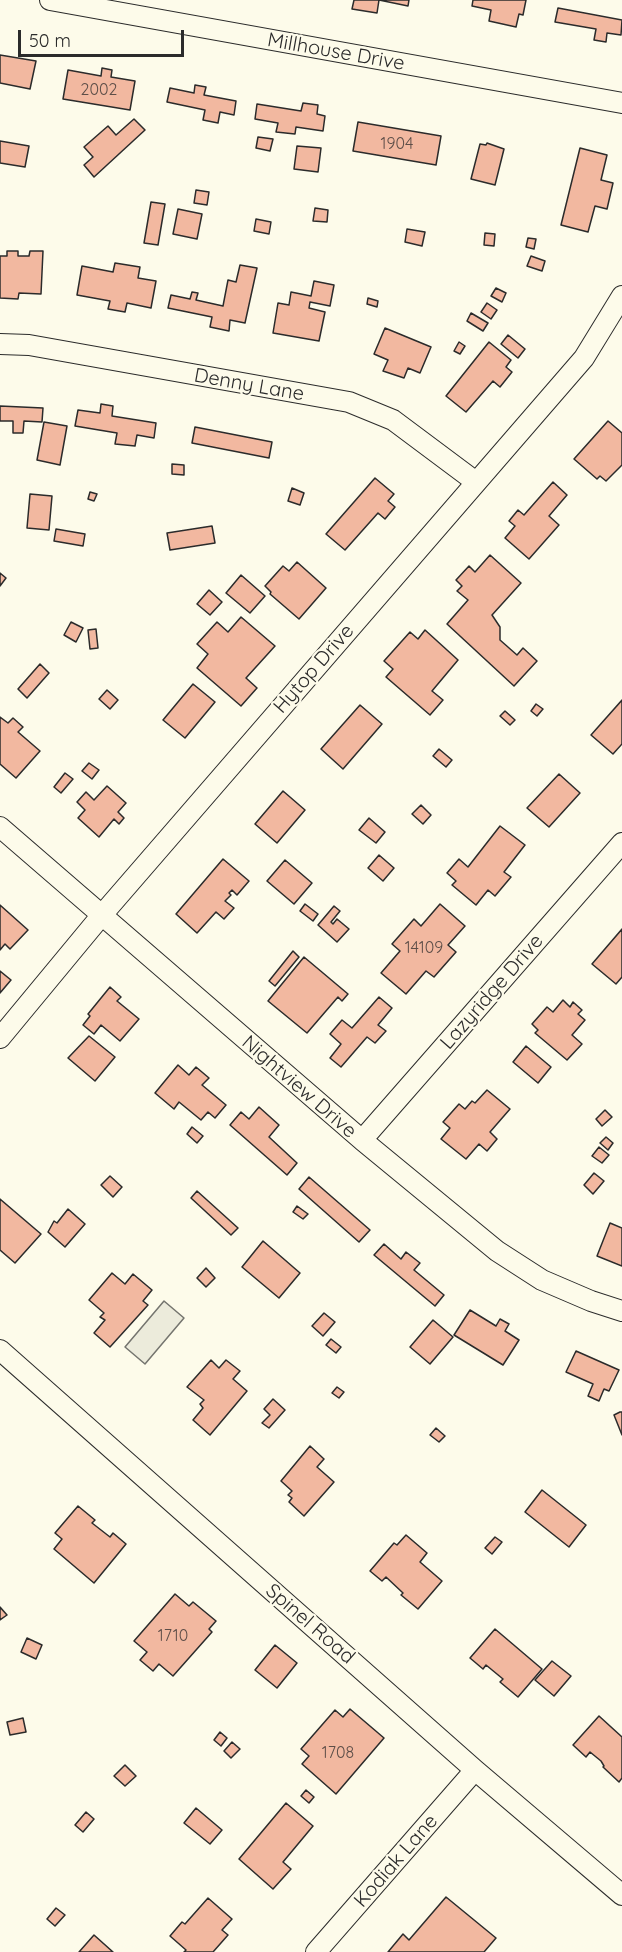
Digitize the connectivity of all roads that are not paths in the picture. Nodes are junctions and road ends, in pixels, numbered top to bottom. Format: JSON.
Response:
{"nodes":[{"id":1,"x":50,"y":0,"type":"edge"},
{"id":2,"x":622,"y":103,"type":"edge"},
{"id":3,"x":622,"y":296,"type":"edge"},
{"id":4,"x":0,"y":345,"type":"edge"},
{"id":5,"x":476,"y":482,"type":"junction"},
{"id":6,"x":0,"y":827,"type":"edge"},
{"id":7,"x":622,"y":843,"type":"edge"},
{"id":8,"x":101,"y":916,"type":"junction"},
{"id":9,"x":0,"y":1038,"type":"edge"},
{"id":10,"x":362,"y":1140,"type":"junction"},
{"id":11,"x":622,"y":1311,"type":"edge"},
{"id":12,"x":0,"y":1350,"type":"edge"},
{"id":13,"x":475,"y":1770,"type":"junction"},
{"id":14,"x":622,"y":1895,"type":"edge"},
{"id":15,"x":316,"y":1952,"type":"edge"}],
"edges":[{"from":1,"to":2,"type":"street","name":"Millhouse Drive"},
{"from":3,"to":5,"type":"street","name":"Hytop Drive"},
{"from":4,"to":5,"type":"street","name":"Denny Lane"},
{"from":5,"to":8,"type":"street","name":"Hytop Drive"},
{"from":6,"to":8,"type":"street","name":"Nightview Drive"},
{"from":7,"to":10,"type":"street","name":"Lazyridge Drive"},
{"from":8,"to":9,"type":"street","name":"Hytop Drive"},
{"from":8,"to":10,"type":"street","name":"Nightview Drive"},
{"from":10,"to":11,"type":"street","name":"Nightview Drive"},
{"from":12,"to":13,"type":"street","name":"Spinel Road"},
{"from":13,"to":14,"type":"street","name":"Spinel Road"},
{"from":13,"to":15,"type":"street","name":"Kodiak Lane"}]}
